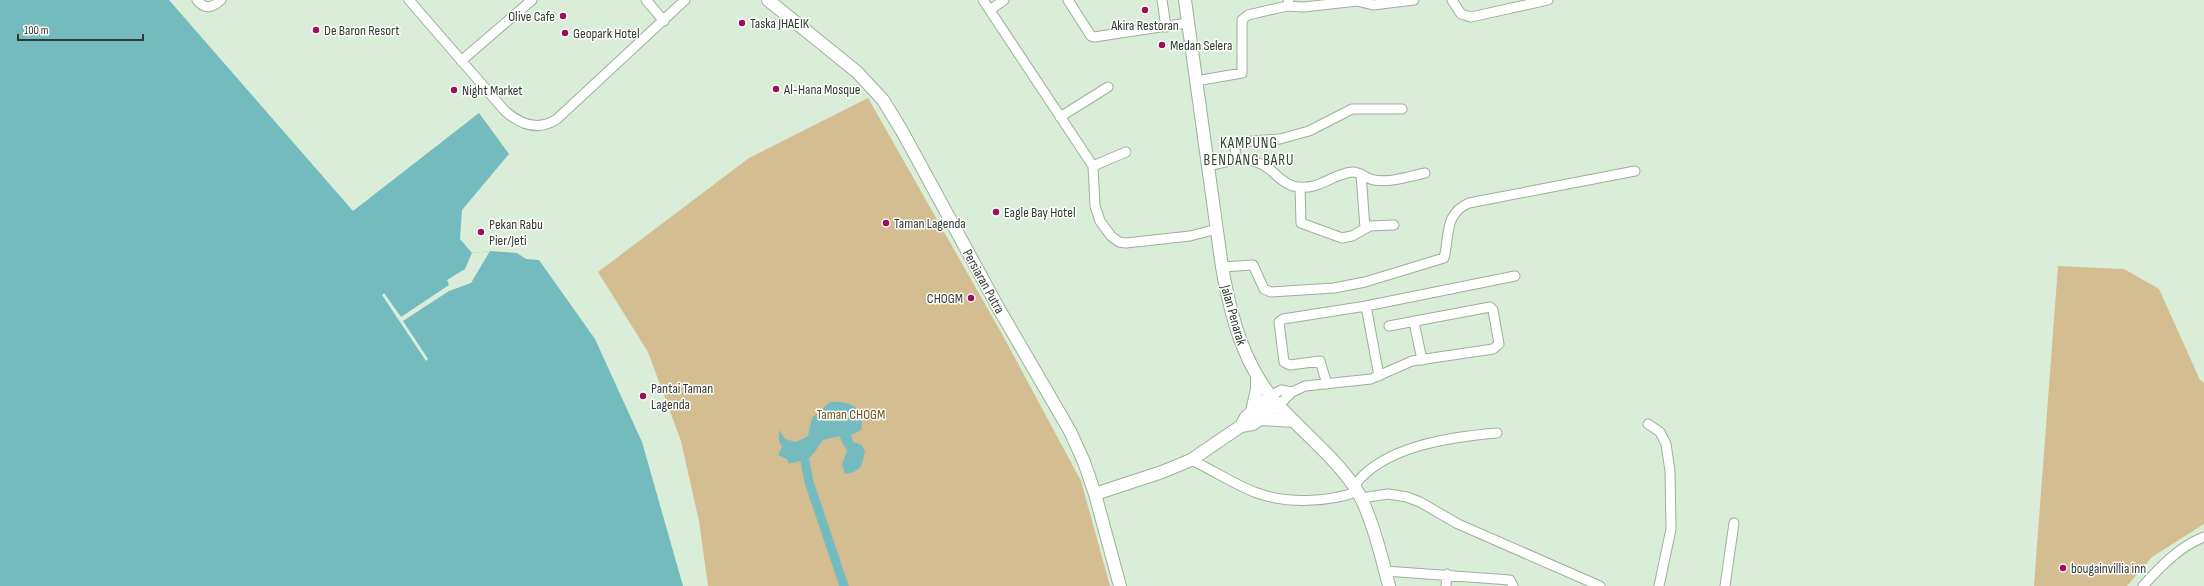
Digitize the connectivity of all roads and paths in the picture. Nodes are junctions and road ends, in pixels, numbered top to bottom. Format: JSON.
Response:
{"nodes":[{"id":1,"x":197,"y":0,"type":"edge"},
{"id":2,"x":221,"y":0,"type":"edge"},
{"id":3,"x":409,"y":0,"type":"edge"},
{"id":4,"x":646,"y":0,"type":"edge"},
{"id":5,"x":685,"y":0,"type":"edge"},
{"id":6,"x":768,"y":0,"type":"edge"},
{"id":7,"x":983,"y":0,"type":"edge"},
{"id":8,"x":1004,"y":0,"type":"edge"},
{"id":9,"x":1068,"y":0,"type":"edge"},
{"id":10,"x":1162,"y":0,"type":"edge"},
{"id":11,"x":1185,"y":0,"type":"edge"},
{"id":12,"x":1414,"y":0,"type":"edge"},
{"id":13,"x":1452,"y":0,"type":"edge"},
{"id":14,"x":1548,"y":0,"type":"edge"},
{"id":15,"x":526,"y":2,"type":"edge"},
{"id":16,"x":1288,"y":3,"type":"edge"},
{"id":17,"x":990,"y":10,"type":"junction"},
{"id":18,"x":664,"y":21,"type":"junction"},
{"id":19,"x":1187,"y":23,"type":"junction"},
{"id":20,"x":1166,"y":27,"type":"junction"},
{"id":21,"x":461,"y":61,"type":"junction"},
{"id":22,"x":1196,"y":81,"type":"junction"},
{"id":23,"x":1108,"y":87,"type":"dead end"},
{"id":24,"x":1402,"y":109,"type":"dead end"},
{"id":25,"x":1060,"y":118,"type":"junction"},
{"id":26,"x":1126,"y":152,"type":"dead end"},
{"id":27,"x":1236,"y":160,"type":"junction"},
{"id":28,"x":1093,"y":166,"type":"junction"},
{"id":29,"x":1208,"y":166,"type":"junction"},
{"id":30,"x":1635,"y":171,"type":"dead end"},
{"id":31,"x":1426,"y":173,"type":"dead end"},
{"id":32,"x":1361,"y":174,"type":"junction"},
{"id":33,"x":1300,"y":188,"type":"junction"},
{"id":34,"x":1394,"y":225,"type":"dead end"},
{"id":35,"x":1365,"y":228,"type":"junction"},
{"id":36,"x":1217,"y":229,"type":"junction"},
{"id":37,"x":1222,"y":267,"type":"junction"},
{"id":38,"x":1515,"y":276,"type":"dead end"},
{"id":39,"x":1366,"y":306,"type":"junction"},
{"id":40,"x":1414,"y":322,"type":"junction"},
{"id":41,"x":1389,"y":326,"type":"dead end"},
{"id":42,"x":1422,"y":360,"type":"junction"},
{"id":43,"x":1379,"y":376,"type":"junction"},
{"id":44,"x":1257,"y":378,"type":"junction"},
{"id":45,"x":1327,"y":384,"type":"junction"},
{"id":46,"x":1275,"y":400,"type":"junction"},
{"id":47,"x":1256,"y":415,"type":"junction"},
{"id":48,"x":1294,"y":421,"type":"junction"},
{"id":49,"x":1648,"y":424,"type":"dead end"},
{"id":50,"x":1497,"y":433,"type":"dead end"},
{"id":51,"x":1192,"y":460,"type":"junction"},
{"id":52,"x":1357,"y":492,"type":"junction"},
{"id":53,"x":1095,"y":494,"type":"junction"},
{"id":54,"x":1734,"y":523,"type":"dead end"},
{"id":55,"x":2204,"y":537,"type":"edge"},
{"id":56,"x":1386,"y":571,"type":"junction"},
{"id":57,"x":1447,"y":574,"type":"junction"},
{"id":58,"x":1120,"y":586,"type":"edge"},
{"id":59,"x":1389,"y":586,"type":"edge"},
{"id":60,"x":1446,"y":586,"type":"edge"},
{"id":61,"x":1513,"y":586,"type":"edge"},
{"id":62,"x":1600,"y":586,"type":"edge"},
{"id":63,"x":1658,"y":586,"type":"edge"},
{"id":64,"x":1725,"y":586,"type":"edge"},
{"id":65,"x":2143,"y":586,"type":"edge"}],
"edges":[{"from":1,"to":2,"type":"street"},
{"from":3,"to":21,"type":"street"},
{"from":4,"to":18,"type":"street"},
{"from":5,"to":18,"type":"street"},
{"from":6,"to":53,"type":"main road","name":"Persiaran Putra"},
{"from":7,"to":17,"type":"street"},
{"from":8,"to":17,"type":"street"},
{"from":9,"to":20,"type":"street"},
{"from":10,"to":20,"type":"street"},
{"from":11,"to":19,"type":"main road","name":"Jalan Penarak"},
{"from":12,"to":16,"type":"street"},
{"from":13,"to":14,"type":"street"},
{"from":15,"to":21,"type":"street"},
{"from":16,"to":22,"type":"street"},
{"from":17,"to":25,"type":"street"},
{"from":18,"to":21,"type":"street"},
{"from":19,"to":20,"type":"street"},
{"from":19,"to":22,"type":"main road","name":"Jalan Penarak"},
{"from":22,"to":29,"type":"main road","name":"Jalan Penarak"},
{"from":23,"to":25,"type":"street"},
{"from":24,"to":27,"type":"street"},
{"from":25,"to":28,"type":"street"},
{"from":26,"to":28,"type":"street"},
{"from":27,"to":29,"type":"street"},
{"from":27,"to":33,"type":"street"},
{"from":28,"to":36,"type":"street"},
{"from":29,"to":36,"type":"main road","name":"Jalan Penarak"},
{"from":30,"to":37,"type":"street"},
{"from":31,"to":32,"type":"street"},
{"from":32,"to":33,"type":"street"},
{"from":32,"to":35,"type":"street"},
{"from":33,"to":35,"type":"street"},
{"from":34,"to":35,"type":"street"},
{"from":36,"to":37,"type":"main road","name":"Jalan Penarak"},
{"from":37,"to":44,"type":"main road","name":"Jalan Penarak"},
{"from":38,"to":39,"type":"street"},
{"from":39,"to":43,"type":"street"},
{"from":39,"to":45,"type":"street"},
{"from":40,"to":41,"type":"street"},
{"from":40,"to":42,"type":"street"},
{"from":40,"to":42,"type":"street"},
{"from":42,"to":43,"type":"street"},
{"from":43,"to":45,"type":"street"},
{"from":44,"to":46,"type":"main road","name":"Jalan Penarak"},
{"from":44,"to":47,"type":"main road"},
{"from":45,"to":46,"type":"street"},
{"from":46,"to":47,"type":"main road"},
{"from":46,"to":48,"type":"main road","name":"Jalan Penarak"},
{"from":47,"to":48,"type":"main road"},
{"from":47,"to":51,"type":"main road"},
{"from":48,"to":52,"type":"main road","name":"Jalan Penarak"},
{"from":49,"to":63,"type":"street"},
{"from":50,"to":52,"type":"street"},
{"from":51,"to":52,"type":"street"},
{"from":51,"to":53,"type":"main road"},
{"from":52,"to":56,"type":"main road","name":"Jalan Penarak"},
{"from":52,"to":62,"type":"street"},
{"from":53,"to":58,"type":"main road","name":"Persiaran Putra"},
{"from":54,"to":64,"type":"street"},
{"from":55,"to":65,"type":"street"},
{"from":56,"to":57,"type":"street"},
{"from":56,"to":59,"type":"main road","name":"Jalan Penarak"},
{"from":57,"to":60,"type":"street"},
{"from":57,"to":61,"type":"street"}]}
